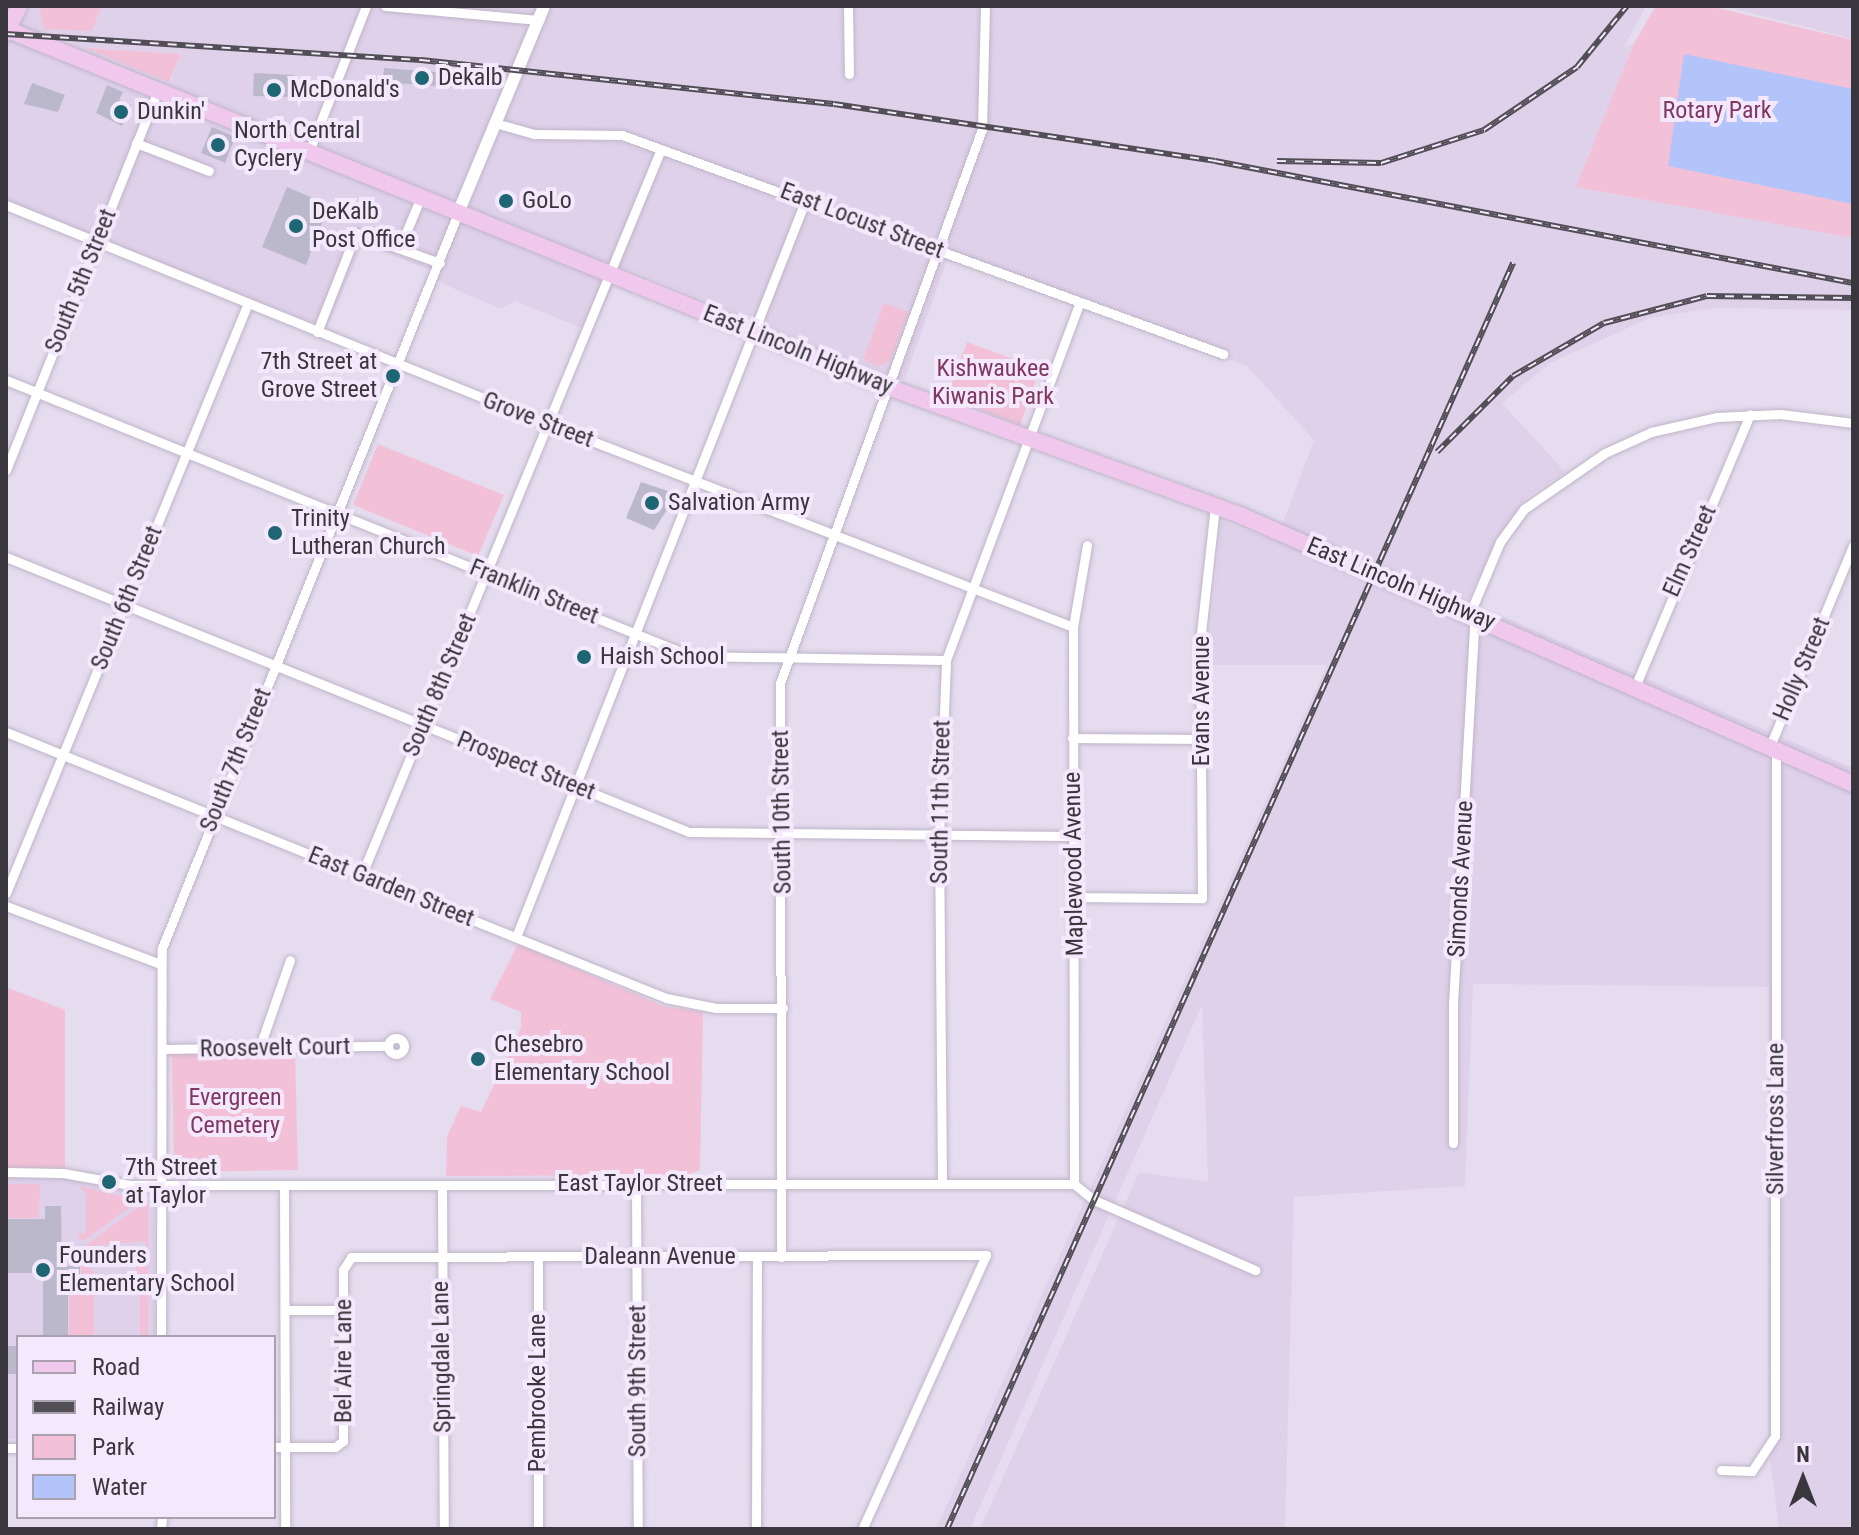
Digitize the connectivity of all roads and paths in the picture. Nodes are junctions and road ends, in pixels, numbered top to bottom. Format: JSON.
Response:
{"nodes":[{"id":1,"x":19,"y":6,"type":"edge"},
{"id":2,"x":366,"y":6,"type":"edge"},
{"id":3,"x":385,"y":6,"type":"edge"},
{"id":4,"x":544,"y":6,"type":"edge"},
{"id":5,"x":848,"y":6,"type":"edge"},
{"id":6,"x":985,"y":6,"type":"edge"},
{"id":7,"x":539,"y":20,"type":"junction"},
{"id":8,"x":6,"y":31,"type":"edge"},
{"id":9,"x":849,"y":74,"type":"dead end"},
{"id":10,"x":157,"y":93,"type":"junction"},
{"id":11,"x":495,"y":123,"type":"junction"},
{"id":12,"x":136,"y":143,"type":"junction"},
{"id":13,"x":661,"y":149,"type":"junction"},
{"id":14,"x":308,"y":154,"type":"junction"},
{"id":15,"x":209,"y":171,"type":"dead end"},
{"id":16,"x":420,"y":199,"type":"junction"},
{"id":17,"x":806,"y":199,"type":"junction"},
{"id":18,"x":6,"y":205,"type":"edge"},
{"id":19,"x":458,"y":213,"type":"junction"},
{"id":20,"x":96,"y":242,"type":"junction"},
{"id":21,"x":400,"y":247,"type":"junction"},
{"id":22,"x":940,"y":251,"type":"junction"},
{"id":23,"x":440,"y":263,"type":"junction"},
{"id":24,"x":607,"y":274,"type":"junction"},
{"id":25,"x":1080,"y":302,"type":"junction"},
{"id":26,"x":248,"y":303,"type":"junction"},
{"id":27,"x":317,"y":332,"type":"junction"},
{"id":28,"x":757,"y":332,"type":"junction"},
{"id":29,"x":1223,"y":354,"type":"dead end"},
{"id":30,"x":397,"y":364,"type":"junction"},
{"id":31,"x":6,"y":380,"type":"edge"},
{"id":32,"x":891,"y":388,"type":"junction"},
{"id":33,"x":37,"y":393,"type":"junction"},
{"id":34,"x":1750,"y":414,"type":"junction"},
{"id":35,"x":1853,"y":423,"type":"edge"},
{"id":36,"x":548,"y":424,"type":"junction"},
{"id":37,"x":1030,"y":437,"type":"junction"},
{"id":38,"x":186,"y":454,"type":"junction"},
{"id":39,"x":6,"y":470,"type":"edge"},
{"id":40,"x":695,"y":481,"type":"junction"},
{"id":41,"x":1215,"y":506,"type":"junction"},
{"id":42,"x":338,"y":511,"type":"junction"},
{"id":43,"x":836,"y":537,"type":"junction"},
{"id":44,"x":1087,"y":545,"type":"dead end"},
{"id":45,"x":1853,"y":546,"type":"edge"},
{"id":46,"x":6,"y":557,"type":"edge"},
{"id":47,"x":487,"y":572,"type":"junction"},
{"id":48,"x":973,"y":590,"type":"junction"},
{"id":49,"x":124,"y":605,"type":"junction"},
{"id":50,"x":1473,"y":614,"type":"junction"},
{"id":51,"x":1073,"y":627,"type":"junction"},
{"id":52,"x":639,"y":634,"type":"junction"},
{"id":53,"x":789,"y":659,"type":"junction"},
{"id":54,"x":946,"y":660,"type":"junction"},
{"id":55,"x":274,"y":665,"type":"junction"},
{"id":56,"x":1634,"y":689,"type":"junction"},
{"id":57,"x":423,"y":724,"type":"junction"},
{"id":58,"x":6,"y":732,"type":"edge"},
{"id":59,"x":1072,"y":738,"type":"junction"},
{"id":60,"x":1202,"y":739,"type":"junction"},
{"id":61,"x":1773,"y":748,"type":"junction"},
{"id":62,"x":63,"y":754,"type":"junction"},
{"id":63,"x":1853,"y":784,"type":"edge"},
{"id":64,"x":575,"y":786,"type":"junction"},
{"id":65,"x":214,"y":816,"type":"junction"},
{"id":66,"x":782,"y":834,"type":"junction"},
{"id":67,"x":1074,"y":836,"type":"junction"},
{"id":68,"x":939,"y":837,"type":"junction"},
{"id":69,"x":362,"y":874,"type":"junction"},
{"id":70,"x":6,"y":893,"type":"edge"},
{"id":71,"x":1075,"y":897,"type":"junction"},
{"id":72,"x":6,"y":906,"type":"edge"},
{"id":73,"x":516,"y":937,"type":"junction"},
{"id":74,"x":290,"y":960,"type":"dead end"},
{"id":75,"x":160,"y":964,"type":"junction"},
{"id":76,"x":783,"y":1008,"type":"junction"},
{"id":77,"x":388,"y":1046,"type":"dead end"},
{"id":78,"x":162,"y":1049,"type":"junction"},
{"id":79,"x":259,"y":1049,"type":"junction"},
{"id":80,"x":1453,"y":1143,"type":"dead end"},
{"id":81,"x":6,"y":1172,"type":"edge"},
{"id":82,"x":942,"y":1181,"type":"junction"},
{"id":83,"x":781,"y":1182,"type":"junction"},
{"id":84,"x":1074,"y":1184,"type":"junction"},
{"id":85,"x":161,"y":1185,"type":"junction"},
{"id":86,"x":284,"y":1185,"type":"junction"},
{"id":87,"x":442,"y":1185,"type":"junction"},
{"id":88,"x":636,"y":1185,"type":"junction"},
{"id":89,"x":440,"y":1257,"type":"junction"},
{"id":90,"x":538,"y":1257,"type":"junction"},
{"id":91,"x":757,"y":1257,"type":"junction"},
{"id":92,"x":781,"y":1257,"type":"junction"},
{"id":93,"x":637,"y":1258,"type":"junction"},
{"id":94,"x":343,"y":1270,"type":"joint"},
{"id":95,"x":1255,"y":1270,"type":"dead end"},
{"id":96,"x":285,"y":1310,"type":"junction"},
{"id":97,"x":343,"y":1310,"type":"junction"},
{"id":98,"x":161,"y":1335,"type":"edge"},
{"id":99,"x":279,"y":1447,"type":"edge"},
{"id":100,"x":1721,"y":1470,"type":"dead end"},
{"id":101,"x":285,"y":1529,"type":"edge"},
{"id":102,"x":444,"y":1529,"type":"edge"},
{"id":103,"x":538,"y":1529,"type":"edge"},
{"id":104,"x":638,"y":1529,"type":"edge"},
{"id":105,"x":756,"y":1529,"type":"edge"},
{"id":106,"x":862,"y":1529,"type":"edge"}],
"edges":[{"from":1,"to":8,"type":"main road"},
{"from":2,"to":14,"type":"street"},
{"from":3,"to":7,"type":"street"},
{"from":4,"to":7,"type":"street"},
{"from":5,"to":9,"type":"street"},
{"from":6,"to":22,"type":"street","name":"South 10th Street"},
{"from":7,"to":11,"type":"street"},
{"from":8,"to":10,"type":"main road","name":"East Lincoln Highway"},
{"from":10,"to":12,"type":"street","name":"South 5th Street"},
{"from":10,"to":14,"type":"main road","name":"East Lincoln Highway"},
{"from":11,"to":13,"type":"street","name":"East Locust Street"},
{"from":11,"to":19,"type":"street"},
{"from":12,"to":15,"type":"street"},
{"from":12,"to":20,"type":"street","name":"South 5th Street"},
{"from":13,"to":17,"type":"street","name":"East Locust Street"},
{"from":13,"to":24,"type":"street","name":"South 8th Street"},
{"from":14,"to":16,"type":"main road","name":"East Lincoln Highway"},
{"from":16,"to":19,"type":"main road","name":"East Lincoln Highway"},
{"from":16,"to":21,"type":"street"},
{"from":17,"to":22,"type":"street","name":"East Locust Street"},
{"from":17,"to":28,"type":"street"},
{"from":18,"to":20,"type":"street","name":"Grove Street"},
{"from":19,"to":23,"type":"street","name":"South 7th Street"},
{"from":19,"to":24,"type":"main road","name":"East Lincoln Highway"},
{"from":20,"to":26,"type":"street","name":"Grove Street"},
{"from":20,"to":33,"type":"street","name":"South 5th Street"},
{"from":21,"to":23,"type":"street"},
{"from":21,"to":27,"type":"street"},
{"from":22,"to":25,"type":"street","name":"East Locust Street"},
{"from":22,"to":32,"type":"street","name":"South 10th Street"},
{"from":23,"to":30,"type":"street","name":"South 7th Street"},
{"from":24,"to":28,"type":"main road","name":"East Lincoln Highway"},
{"from":24,"to":36,"type":"street","name":"South 8th Street"},
{"from":25,"to":29,"type":"street","name":"East Locust Street"},
{"from":25,"to":37,"type":"street","name":"South 11th Street"},
{"from":26,"to":27,"type":"street","name":"Grove Street"},
{"from":26,"to":38,"type":"street","name":"South 6th Street"},
{"from":27,"to":30,"type":"street","name":"Grove Street"},
{"from":28,"to":32,"type":"main road","name":"East Lincoln Highway"},
{"from":28,"to":40,"type":"street"},
{"from":30,"to":36,"type":"street","name":"Grove Street"},
{"from":30,"to":42,"type":"street","name":"South 7th Street"},
{"from":31,"to":33,"type":"street","name":"Franklin Street"},
{"from":32,"to":37,"type":"main road","name":"East Lincoln Highway"},
{"from":32,"to":43,"type":"street","name":"South 10th Street"},
{"from":33,"to":38,"type":"street","name":"Franklin Street"},
{"from":33,"to":39,"type":"street","name":"South 5th Street"},
{"from":34,"to":35,"type":"street"},
{"from":34,"to":50,"type":"street"},
{"from":34,"to":56,"type":"street","name":"Elm Street"},
{"from":36,"to":40,"type":"street","name":"Grove Street"},
{"from":36,"to":47,"type":"street","name":"South 8th Street"},
{"from":37,"to":41,"type":"main road","name":"East Lincoln Highway"},
{"from":37,"to":48,"type":"street","name":"South 11th Street"},
{"from":38,"to":42,"type":"street","name":"Franklin Street"},
{"from":38,"to":49,"type":"street","name":"South 6th Street"},
{"from":40,"to":43,"type":"street","name":"Grove Street"},
{"from":40,"to":52,"type":"street"},
{"from":41,"to":50,"type":"main road","name":"East Lincoln Highway"},
{"from":41,"to":60,"type":"street","name":"Evans Avenue"},
{"from":42,"to":47,"type":"street","name":"Franklin Street"},
{"from":42,"to":55,"type":"street","name":"South 7th Street"},
{"from":43,"to":48,"type":"street","name":"Grove Street"},
{"from":43,"to":53,"type":"street","name":"South 10th Street"},
{"from":44,"to":51,"type":"street","name":"Maplewood Avenue"},
{"from":45,"to":61,"type":"street","name":"Holly Street"},
{"from":46,"to":49,"type":"street","name":"Prospect Street"},
{"from":47,"to":52,"type":"street","name":"Franklin Street"},
{"from":47,"to":57,"type":"street","name":"South 8th Street"},
{"from":48,"to":51,"type":"street","name":"Grove Street"},
{"from":48,"to":54,"type":"street","name":"South 11th Street"},
{"from":49,"to":55,"type":"street","name":"Prospect Street"},
{"from":49,"to":62,"type":"street","name":"South 6th Street"},
{"from":50,"to":56,"type":"main road","name":"East Lincoln Highway"},
{"from":50,"to":80,"type":"street","name":"Simonds Avenue"},
{"from":51,"to":59,"type":"street","name":"Maplewood Avenue"},
{"from":52,"to":53,"type":"street","name":"Franklin Street"},
{"from":52,"to":64,"type":"street"},
{"from":53,"to":54,"type":"street","name":"Franklin Street"},
{"from":53,"to":66,"type":"street","name":"South 10th Street"},
{"from":54,"to":68,"type":"street","name":"South 11th Street"},
{"from":55,"to":57,"type":"street","name":"Prospect Street"},
{"from":55,"to":65,"type":"street","name":"South 7th Street"},
{"from":56,"to":61,"type":"main road","name":"East Lincoln Highway"},
{"from":57,"to":64,"type":"street","name":"Prospect Street"},
{"from":57,"to":69,"type":"street","name":"South 8th Street"},
{"from":58,"to":62,"type":"street","name":"East Garden Street"},
{"from":59,"to":60,"type":"street"},
{"from":59,"to":67,"type":"street","name":"Maplewood Avenue"},
{"from":60,"to":71,"type":"street","name":"Evans Avenue"},
{"from":61,"to":63,"type":"main road","name":"East Lincoln Highway"},
{"from":61,"to":100,"type":"street","name":"Silverfross Lane"},
{"from":62,"to":65,"type":"street","name":"East Garden Street"},
{"from":62,"to":70,"type":"street","name":"South 6th Street"},
{"from":64,"to":66,"type":"street","name":"Prospect Street"},
{"from":64,"to":73,"type":"street"},
{"from":65,"to":69,"type":"street","name":"East Garden Street"},
{"from":65,"to":75,"type":"street","name":"South 7th Street"},
{"from":66,"to":68,"type":"street","name":"Prospect Street"},
{"from":66,"to":76,"type":"street","name":"South 10th Street"},
{"from":67,"to":68,"type":"street","name":"Prospect Street"},
{"from":67,"to":71,"type":"street","name":"Maplewood Avenue"},
{"from":68,"to":82,"type":"street","name":"South 11th Street"},
{"from":69,"to":73,"type":"street","name":"East Garden Street"},
{"from":71,"to":84,"type":"street","name":"Maplewood Avenue"},
{"from":72,"to":75,"type":"street"},
{"from":73,"to":76,"type":"street","name":"East Garden Street"},
{"from":74,"to":79,"type":"street"},
{"from":75,"to":78,"type":"street","name":"South 7th Street"},
{"from":76,"to":83,"type":"street","name":"South 10th Street"},
{"from":77,"to":79,"type":"street","name":"Roosevelt Court"},
{"from":78,"to":79,"type":"street","name":"Roosevelt Court"},
{"from":78,"to":85,"type":"street","name":"South 7th Street"},
{"from":81,"to":85,"type":"street","name":"East Taylor Street"},
{"from":82,"to":83,"type":"street","name":"East Taylor Street"},
{"from":82,"to":84,"type":"street","name":"East Taylor Street"},
{"from":83,"to":88,"type":"street","name":"East Taylor Street"},
{"from":83,"to":92,"type":"street","name":"South 10th Street"},
{"from":84,"to":95,"type":"street"},
{"from":85,"to":86,"type":"street","name":"East Taylor Street"},
{"from":85,"to":98,"type":"street","name":"South 7th Street"},
{"from":86,"to":87,"type":"street","name":"East Taylor Street"},
{"from":86,"to":96,"type":"street"},
{"from":87,"to":88,"type":"street","name":"East Taylor Street"},
{"from":87,"to":89,"type":"street","name":"Springdale Lane"},
{"from":88,"to":93,"type":"street","name":"South 9th Street"},
{"from":89,"to":90,"type":"street","name":"Daleann Avenue"},
{"from":89,"to":94,"type":"street","name":"Daleann Avenue"},
{"from":89,"to":102,"type":"street","name":"Springdale Lane"},
{"from":90,"to":93,"type":"street","name":"Daleann Avenue"},
{"from":90,"to":103,"type":"street","name":"Pembrooke Lane"},
{"from":91,"to":92,"type":"street","name":"Daleann Avenue"},
{"from":91,"to":93,"type":"street","name":"Daleann Avenue"},
{"from":91,"to":105,"type":"street"},
{"from":92,"to":106,"type":"street","name":"Daleann Avenue"},
{"from":93,"to":104,"type":"street","name":"South 9th Street"},
{"from":94,"to":97,"type":"street","name":"Bel Aire Lane"},
{"from":96,"to":97,"type":"street"},
{"from":96,"to":99,"type":"street"},
{"from":97,"to":99,"type":"street","name":"Bel Aire Lane"},
{"from":99,"to":101,"type":"street"}]}
